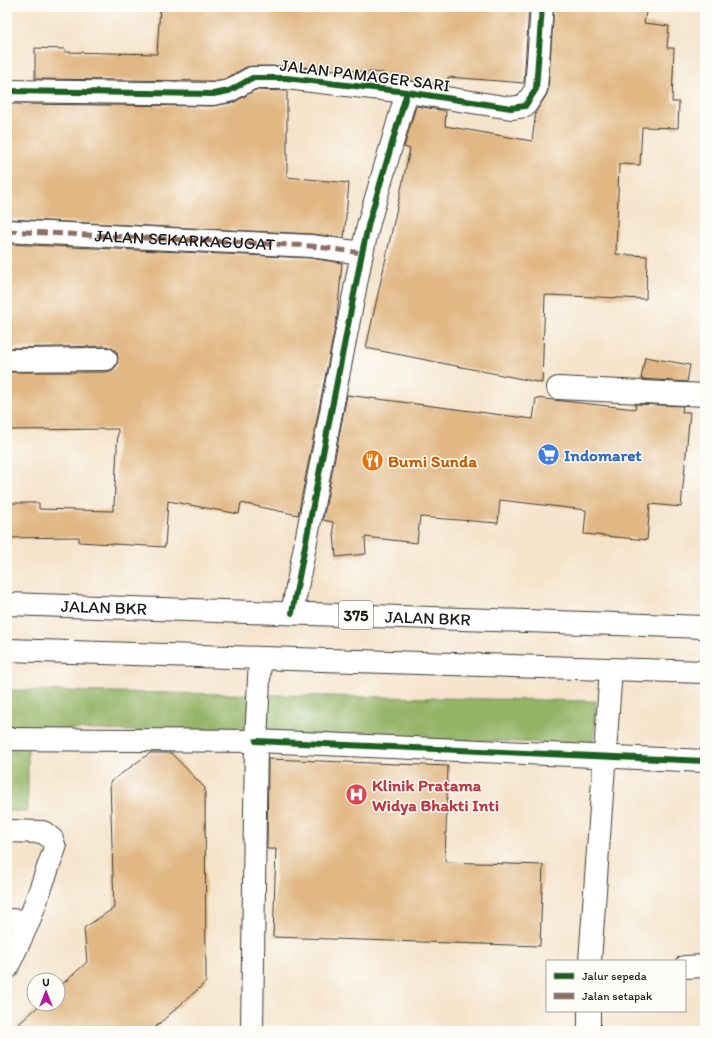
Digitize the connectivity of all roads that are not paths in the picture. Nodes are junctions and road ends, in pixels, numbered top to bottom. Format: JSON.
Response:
{"nodes":[{"id":1,"x":542,"y":7,"type":"edge"},
{"id":2,"x":7,"y":91,"type":"edge"},
{"id":3,"x":407,"y":92,"type":"junction"},
{"id":4,"x":7,"y":231,"type":"edge"},
{"id":5,"x":362,"y":253,"type":"junction"},
{"id":6,"x":106,"y":359,"type":"dead end"},
{"id":7,"x":7,"y":360,"type":"edge"},
{"id":8,"x":558,"y":388,"type":"dead end"},
{"id":9,"x":705,"y":395,"type":"edge"},
{"id":10,"x":7,"y":604,"type":"edge"},
{"id":11,"x":292,"y":613,"type":"junction"},
{"id":12,"x":705,"y":627,"type":"edge"},
{"id":13,"x":7,"y":650,"type":"edge"},
{"id":14,"x":260,"y":658,"type":"junction"},
{"id":15,"x":611,"y":669,"type":"junction"},
{"id":16,"x":705,"y":672,"type":"edge"},
{"id":17,"x":7,"y":739,"type":"edge"},
{"id":18,"x":256,"y":741,"type":"junction"},
{"id":19,"x":605,"y":756,"type":"junction"},
{"id":20,"x":705,"y":761,"type":"edge"},
{"id":21,"x":7,"y":831,"type":"edge"},
{"id":22,"x":7,"y":920,"type":"edge"},
{"id":23,"x":29,"y":921,"type":"junction"},
{"id":24,"x":590,"y":960,"type":"edge"},
{"id":25,"x":705,"y":966,"type":"edge"},
{"id":26,"x":686,"y":967,"type":"edge"},
{"id":27,"x":7,"y":968,"type":"edge"},
{"id":28,"x":589,"y":1012,"type":"edge"},
{"id":29,"x":252,"y":1031,"type":"edge"},
{"id":30,"x":589,"y":1031,"type":"edge"}],
"edges":[{"from":1,"to":3,"type":"street","name":"JALAN PAMAGER SARI"},
{"from":2,"to":3,"type":"street","name":"JALAN PAMAGER SARI"},
{"from":3,"to":5,"type":"street"},
{"from":4,"to":5,"type":"street","name":"JALAN SEKARKAGUGAT"},
{"from":5,"to":11,"type":"street"},
{"from":6,"to":7,"type":"street"},
{"from":8,"to":9,"type":"street"},
{"from":10,"to":11,"type":"street","name":"JALAN BKR","number":"375"},
{"from":11,"to":12,"type":"street","name":"JALAN BKR","number":"375"},
{"from":13,"to":14,"type":"street"},
{"from":14,"to":15,"type":"street"},
{"from":14,"to":18,"type":"street"},
{"from":15,"to":16,"type":"street"},
{"from":15,"to":19,"type":"street"},
{"from":17,"to":18,"type":"street"},
{"from":18,"to":19,"type":"street"},
{"from":18,"to":29,"type":"street"},
{"from":19,"to":20,"type":"street"},
{"from":19,"to":24,"type":"street"},
{"from":21,"to":23,"type":"street"},
{"from":22,"to":23,"type":"street"},
{"from":23,"to":27,"type":"street"},
{"from":25,"to":26,"type":"street"},
{"from":28,"to":30,"type":"street"}]}
